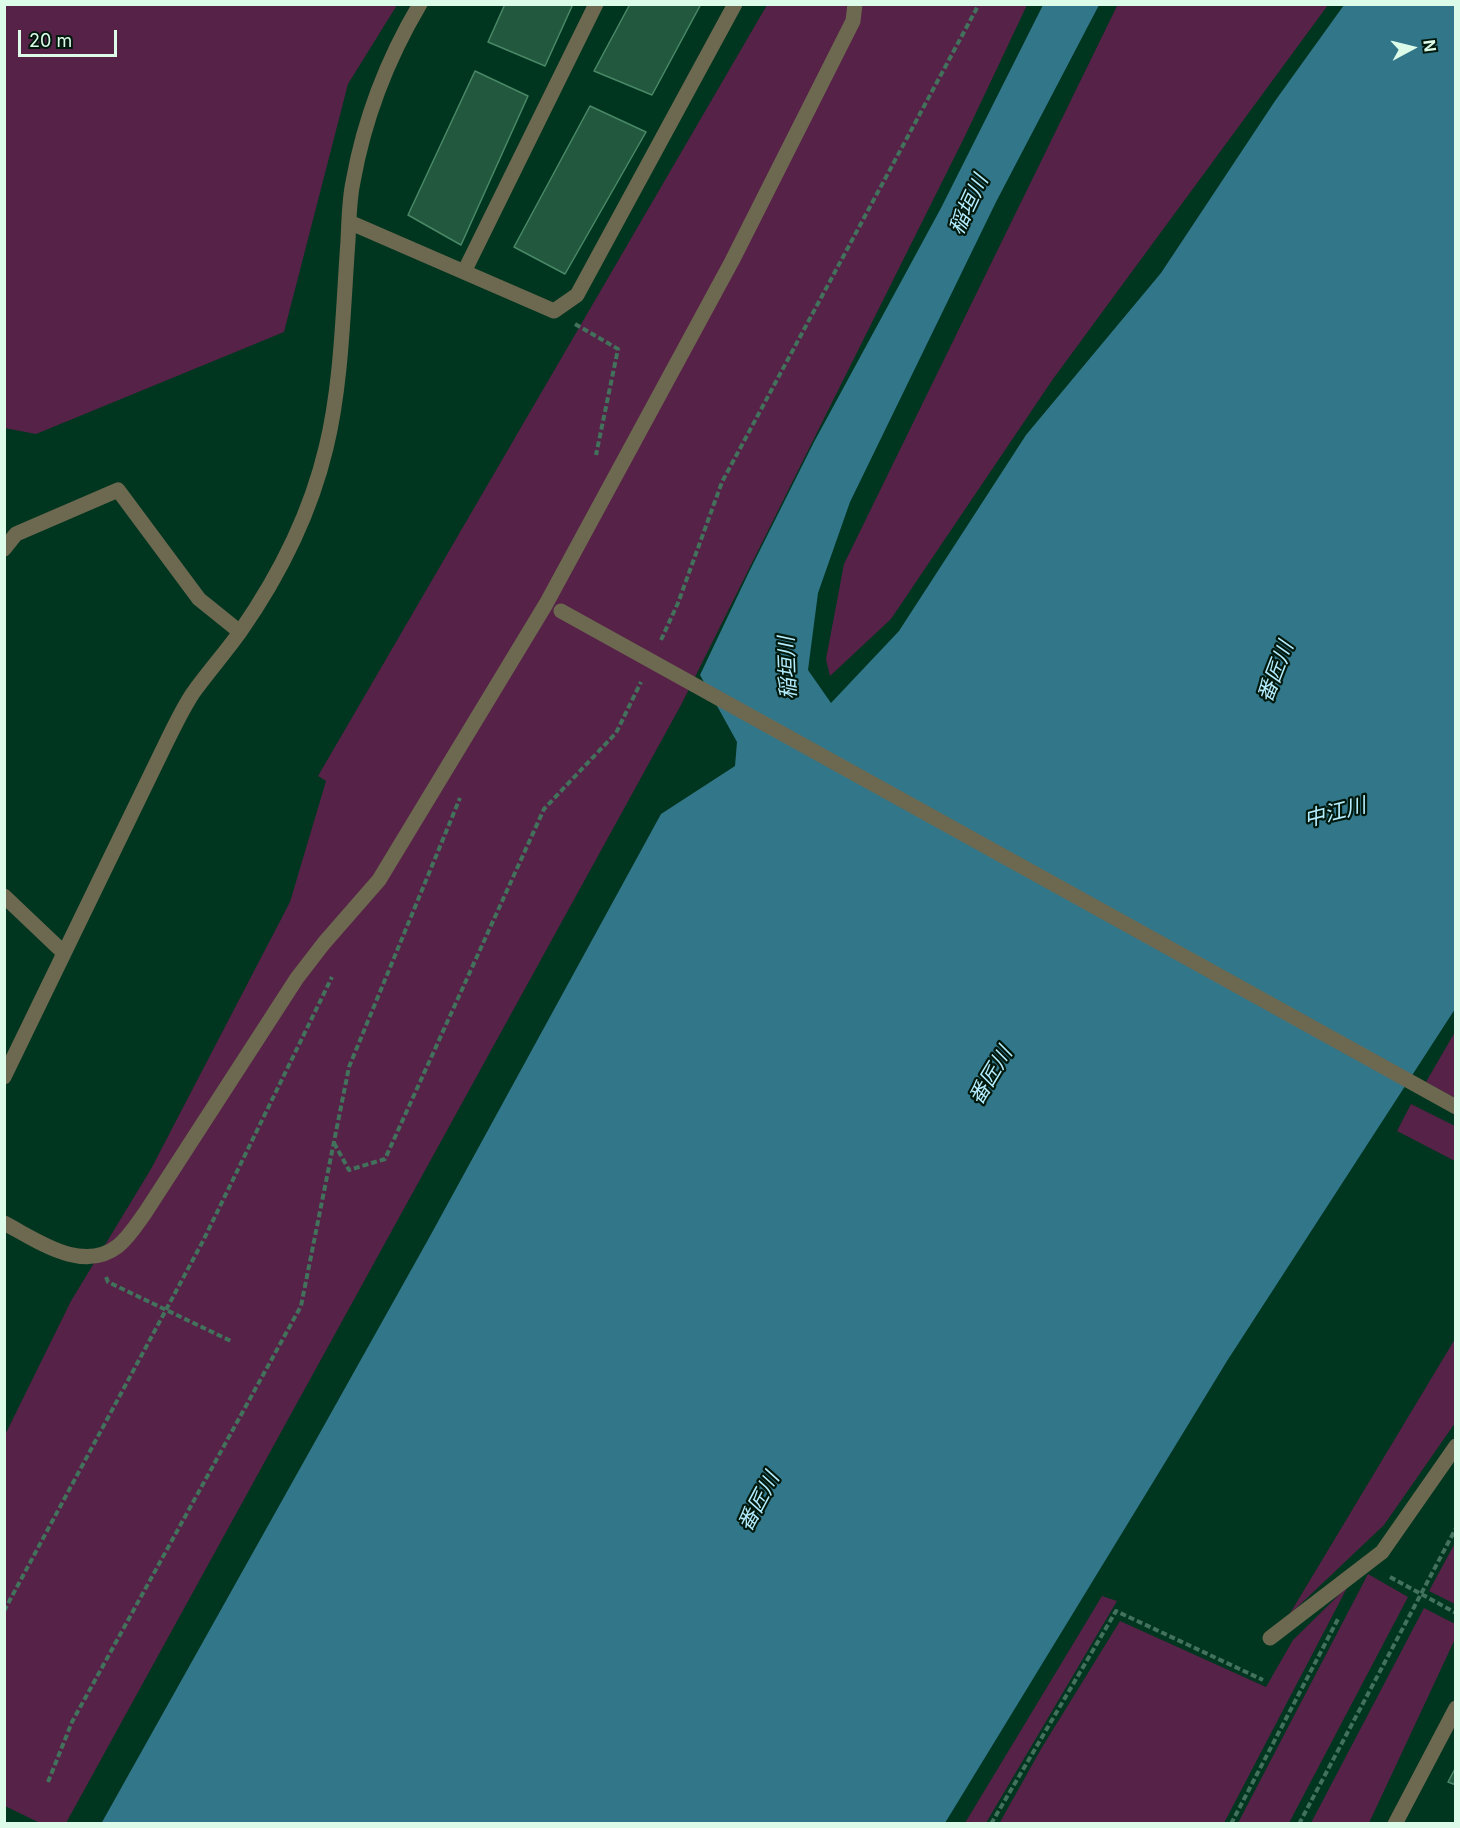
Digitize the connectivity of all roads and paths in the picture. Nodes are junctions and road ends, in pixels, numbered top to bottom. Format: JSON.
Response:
{"nodes":[{"id":1,"x":420,"y":4,"type":"edge"},
{"id":2,"x":596,"y":4,"type":"edge"},
{"id":3,"x":735,"y":4,"type":"edge"},
{"id":4,"x":855,"y":4,"type":"edge"},
{"id":5,"x":980,"y":4,"type":"edge"},
{"id":6,"x":349,"y":222,"type":"junction"},
{"id":7,"x":464,"y":272,"type":"junction"},
{"id":8,"x":554,"y":311,"type":"junction"},
{"id":9,"x":603,"y":499,"type":"junction"},
{"id":10,"x":4,"y":549,"type":"edge"},
{"id":11,"x":546,"y":604,"type":"junction"},
{"id":12,"x":240,"y":632,"type":"junction"},
{"id":13,"x":658,"y":646,"type":"dead end"},
{"id":14,"x":642,"y":679,"type":"dead end"},
{"id":15,"x":462,"y":788,"type":"dead end"},
{"id":16,"x":4,"y":896,"type":"edge"},
{"id":17,"x":64,"y":953,"type":"junction"},
{"id":18,"x":332,"y":976,"type":"dead end"},
{"id":19,"x":6,"y":1072,"type":"edge"},
{"id":20,"x":1455,"y":1107,"type":"edge"},
{"id":21,"x":334,"y":1143,"type":"junction"},
{"id":22,"x":4,"y":1223,"type":"edge"},
{"id":23,"x":94,"y":1256,"type":"junction"},
{"id":24,"x":166,"y":1310,"type":"junction"},
{"id":25,"x":233,"y":1341,"type":"dead end"},
{"id":26,"x":1455,"y":1446,"type":"edge"},
{"id":27,"x":1455,"y":1528,"type":"edge"},
{"id":28,"x":1366,"y":1565,"type":"junction"},
{"id":29,"x":1420,"y":1592,"type":"junction"},
{"id":30,"x":4,"y":1611,"type":"edge"},
{"id":31,"x":1455,"y":1613,"type":"edge"},
{"id":32,"x":1339,"y":1616,"type":"dead end"},
{"id":33,"x":1270,"y":1638,"type":"dead end"},
{"id":34,"x":1263,"y":1680,"type":"dead end"},
{"id":35,"x":1455,"y":1708,"type":"edge"},
{"id":36,"x":48,"y":1782,"type":"dead end"},
{"id":37,"x":991,"y":1824,"type":"edge"},
{"id":38,"x":1231,"y":1824,"type":"edge"},
{"id":39,"x":1299,"y":1824,"type":"edge"},
{"id":40,"x":1395,"y":1824,"type":"edge"}],
"edges":[{"from":1,"to":6,"type":"street"},
{"from":2,"to":7,"type":"street"},
{"from":3,"to":8,"type":"street"},
{"from":4,"to":9,"type":"street"},
{"from":5,"to":13,"type":"path"},
{"from":6,"to":7,"type":"street"},
{"from":6,"to":12,"type":"street"},
{"from":7,"to":8,"type":"street"},
{"from":8,"to":9,"type":"path"},
{"from":9,"to":11,"type":"street"},
{"from":10,"to":12,"type":"street"},
{"from":11,"to":20,"type":"street","bridge":true},
{"from":11,"to":23,"type":"street"},
{"from":12,"to":17,"type":"street"},
{"from":14,"to":21,"type":"path"},
{"from":15,"to":21,"type":"path"},
{"from":16,"to":17,"type":"street"},
{"from":17,"to":19,"type":"street"},
{"from":18,"to":24,"type":"path"},
{"from":21,"to":36,"type":"path"},
{"from":22,"to":23,"type":"street"},
{"from":23,"to":24,"type":"path"},
{"from":24,"to":25,"type":"path"},
{"from":24,"to":30,"type":"path"},
{"from":26,"to":28,"type":"street"},
{"from":27,"to":29,"type":"path"},
{"from":28,"to":29,"type":"path"},
{"from":28,"to":33,"type":"street"},
{"from":29,"to":31,"type":"path"},
{"from":29,"to":39,"type":"path"},
{"from":32,"to":38,"type":"path"},
{"from":34,"to":37,"type":"path"},
{"from":35,"to":40,"type":"street"}]}
